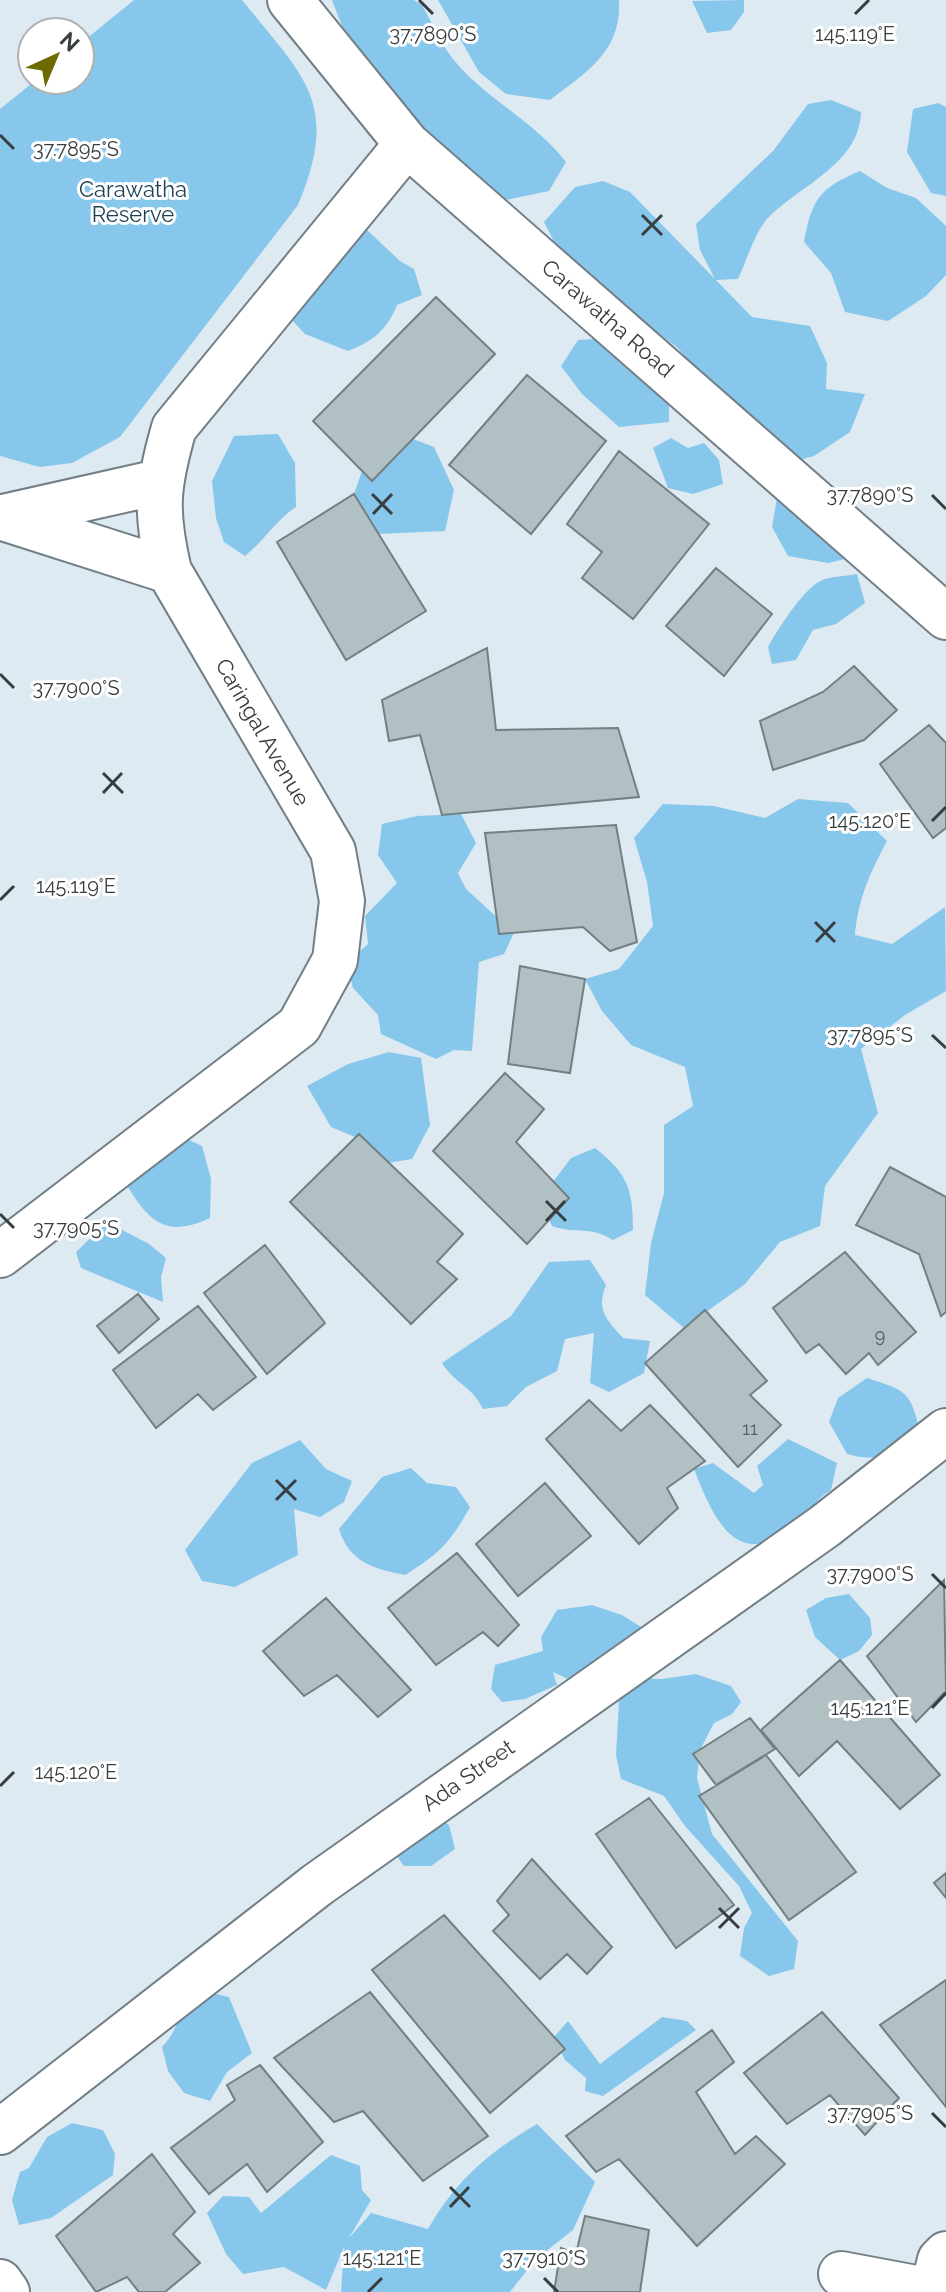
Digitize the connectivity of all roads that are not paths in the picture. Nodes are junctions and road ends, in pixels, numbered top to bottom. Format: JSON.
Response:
{"nodes":[{"id":1,"x":290,"y":0,"type":"edge"},
{"id":2,"x":407,"y":144,"type":"junction"},
{"id":3,"x":159,"y":482,"type":"junction"},
{"id":4,"x":0,"y":517,"type":"edge"},
{"id":5,"x":169,"y":571,"type":"junction"},
{"id":6,"x":946,"y":617,"type":"edge"},
{"id":7,"x":0,"y":1255,"type":"edge"},
{"id":8,"x":946,"y":1431,"type":"edge"},
{"id":9,"x":0,"y":2132,"type":"edge"},
{"id":10,"x":841,"y":2274,"type":"dead end"},
{"id":11,"x":937,"y":2279,"type":"edge"},
{"id":12,"x":0,"y":2282,"type":"edge"},
{"id":13,"x":7,"y":2292,"type":"edge"}],
"edges":[{"from":1,"to":2,"type":"street","name":"Carawatha Road"},
{"from":2,"to":3,"type":"street","name":"Caringal Avenue"},
{"from":2,"to":6,"type":"street","name":"Carawatha Road"},
{"from":3,"to":4,"type":"street"},
{"from":3,"to":5,"type":"street","name":"Caringal Avenue"},
{"from":4,"to":5,"type":"street"},
{"from":5,"to":7,"type":"street","name":"Caringal Avenue"},
{"from":8,"to":9,"type":"street","name":"Ada Street"},
{"from":10,"to":11,"type":"street"},
{"from":12,"to":13,"type":"street"}]}
